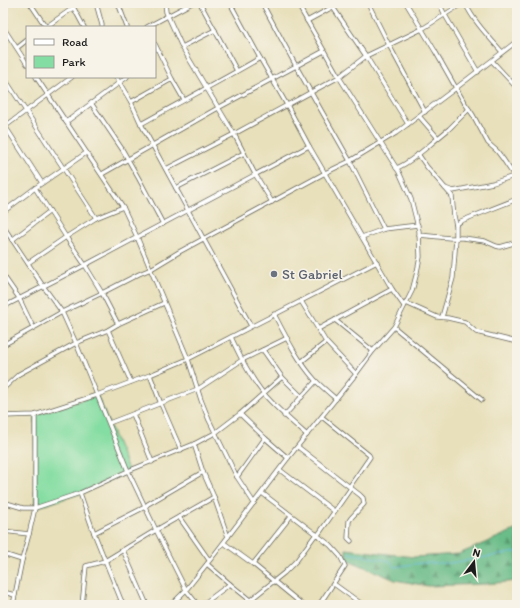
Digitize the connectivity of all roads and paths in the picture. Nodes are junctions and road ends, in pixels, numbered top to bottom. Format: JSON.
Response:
{"nodes":[{"id":1,"x":30,"y":3,"type":"edge"},
{"id":2,"x":70,"y":3,"type":"edge"},
{"id":3,"x":96,"y":3,"type":"edge"},
{"id":4,"x":119,"y":3,"type":"edge"},
{"id":5,"x":165,"y":3,"type":"edge"},
{"id":6,"x":192,"y":3,"type":"edge"},
{"id":7,"x":200,"y":3,"type":"edge"},
{"id":8,"x":230,"y":3,"type":"edge"},
{"id":9,"x":262,"y":3,"type":"edge"},
{"id":10,"x":298,"y":3,"type":"edge"},
{"id":11,"x":340,"y":3,"type":"edge"},
{"id":12,"x":368,"y":3,"type":"edge"},
{"id":13,"x":406,"y":3,"type":"edge"},
{"id":14,"x":439,"y":3,"type":"edge"},
{"id":15,"x":464,"y":3,"type":"edge"},
{"id":16,"x":331,"y":5,"type":"edge"},
{"id":17,"x":73,"y":8,"type":"junction"},
{"id":18,"x":168,"y":15,"type":"junction"},
{"id":19,"x":445,"y":15,"type":"junction"},
{"id":20,"x":307,"y":21,"type":"junction"},
{"id":21,"x":102,"y":25,"type":"dead end"},
{"id":22,"x":45,"y":26,"type":"edge"},
{"id":23,"x":47,"y":26,"type":"edge"},
{"id":24,"x":83,"y":26,"type":"edge"},
{"id":25,"x":127,"y":26,"type":"edge"},
{"id":26,"x":149,"y":26,"type":"edge"},
{"id":27,"x":3,"y":27,"type":"edge"},
{"id":28,"x":422,"y":29,"type":"junction"},
{"id":29,"x":215,"y":30,"type":"junction"},
{"id":30,"x":26,"y":41,"type":"edge"},
{"id":31,"x":517,"y":41,"type":"edge"},
{"id":32,"x":389,"y":45,"type":"junction"},
{"id":33,"x":156,"y":46,"type":"edge"},
{"id":34,"x":182,"y":46,"type":"junction"},
{"id":35,"x":17,"y":48,"type":"junction"},
{"id":36,"x":324,"y":52,"type":"junction"},
{"id":37,"x":502,"y":52,"type":"junction"},
{"id":38,"x":160,"y":54,"type":"junction"},
{"id":39,"x":366,"y":56,"type":"junction"},
{"id":40,"x":156,"y":57,"type":"edge"},
{"id":41,"x":260,"y":58,"type":"junction"},
{"id":42,"x":492,"y":61,"type":"junction"},
{"id":43,"x":26,"y":62,"type":"edge"},
{"id":44,"x":296,"y":66,"type":"junction"},
{"id":45,"x":237,"y":72,"type":"junction"},
{"id":46,"x":478,"y":72,"type":"junction"},
{"id":47,"x":3,"y":76,"type":"edge"},
{"id":48,"x":37,"y":78,"type":"edge"},
{"id":49,"x":71,"y":78,"type":"edge"},
{"id":50,"x":117,"y":78,"type":"edge"},
{"id":51,"x":126,"y":78,"type":"edge"},
{"id":52,"x":339,"y":78,"type":"junction"},
{"id":53,"x":172,"y":79,"type":"junction"},
{"id":54,"x":272,"y":79,"type":"junction"},
{"id":55,"x":120,"y":82,"type":"junction"},
{"id":56,"x":207,"y":88,"type":"junction"},
{"id":57,"x":456,"y":88,"type":"junction"},
{"id":58,"x":517,"y":88,"type":"edge"},
{"id":59,"x":311,"y":92,"type":"junction"},
{"id":60,"x":48,"y":95,"type":"junction"},
{"id":61,"x":184,"y":100,"type":"junction"},
{"id":62,"x":131,"y":102,"type":"junction"},
{"id":63,"x":91,"y":103,"type":"junction"},
{"id":64,"x":287,"y":105,"type":"junction"},
{"id":65,"x":218,"y":108,"type":"junction"},
{"id":66,"x":469,"y":109,"type":"junction"},
{"id":67,"x":26,"y":111,"type":"junction"},
{"id":68,"x":425,"y":112,"type":"junction"},
{"id":69,"x":419,"y":116,"type":"junction"},
{"id":70,"x":66,"y":122,"type":"junction"},
{"id":71,"x":141,"y":124,"type":"junction"},
{"id":72,"x":408,"y":124,"type":"junction"},
{"id":73,"x":4,"y":127,"type":"edge"},
{"id":74,"x":234,"y":134,"type":"junction"},
{"id":75,"x":438,"y":138,"type":"junction"},
{"id":76,"x":379,"y":143,"type":"junction"},
{"id":77,"x":153,"y":146,"type":"junction"},
{"id":78,"x":309,"y":146,"type":"junction"},
{"id":79,"x":86,"y":153,"type":"junction"},
{"id":80,"x":244,"y":153,"type":"junction"},
{"id":81,"x":418,"y":154,"type":"junction"},
{"id":82,"x":127,"y":159,"type":"junction"},
{"id":83,"x":350,"y":161,"type":"junction"},
{"id":84,"x":63,"y":168,"type":"junction"},
{"id":85,"x":396,"y":168,"type":"junction"},
{"id":86,"x":166,"y":169,"type":"junction"},
{"id":87,"x":325,"y":173,"type":"junction"},
{"id":88,"x":102,"y":174,"type":"junction"},
{"id":89,"x":255,"y":174,"type":"junction"},
{"id":90,"x":515,"y":176,"type":"edge"},
{"id":91,"x":517,"y":180,"type":"edge"},
{"id":92,"x":42,"y":183,"type":"junction"},
{"id":93,"x":35,"y":188,"type":"junction"},
{"id":94,"x":176,"y":188,"type":"junction"},
{"id":95,"x":445,"y":188,"type":"junction"},
{"id":96,"x":517,"y":199,"type":"edge"},
{"id":97,"x":272,"y":202,"type":"junction"},
{"id":98,"x":123,"y":206,"type":"junction"},
{"id":99,"x":188,"y":210,"type":"junction"},
{"id":100,"x":50,"y":211,"type":"junction"},
{"id":101,"x":3,"y":212,"type":"edge"},
{"id":102,"x":96,"y":218,"type":"junction"},
{"id":103,"x":163,"y":224,"type":"junction"},
{"id":104,"x":418,"y":225,"type":"junction"},
{"id":105,"x":456,"y":225,"type":"junction"},
{"id":106,"x":3,"y":226,"type":"edge"},
{"id":107,"x":384,"y":229,"type":"junction"},
{"id":108,"x":419,"y":235,"type":"junction"},
{"id":109,"x":66,"y":237,"type":"junction"},
{"id":110,"x":137,"y":237,"type":"junction"},
{"id":111,"x":362,"y":237,"type":"junction"},
{"id":112,"x":456,"y":238,"type":"junction"},
{"id":113,"x":204,"y":239,"type":"junction"},
{"id":114,"x":12,"y":240,"type":"junction"},
{"id":115,"x":517,"y":242,"type":"edge"},
{"id":116,"x":377,"y":262,"type":"junction"},
{"id":117,"x":28,"y":263,"type":"junction"},
{"id":118,"x":85,"y":265,"type":"junction"},
{"id":119,"x":151,"y":269,"type":"junction"},
{"id":120,"x":3,"y":275,"type":"edge"},
{"id":121,"x":43,"y":286,"type":"junction"},
{"id":122,"x":392,"y":288,"type":"junction"},
{"id":123,"x":102,"y":293,"type":"junction"},
{"id":124,"x":18,"y":298,"type":"junction"},
{"id":125,"x":301,"y":300,"type":"junction"},
{"id":126,"x":164,"y":303,"type":"junction"},
{"id":127,"x":405,"y":304,"type":"junction"},
{"id":128,"x":3,"y":307,"type":"edge"},
{"id":129,"x":62,"y":312,"type":"junction"},
{"id":130,"x":274,"y":314,"type":"junction"},
{"id":131,"x":442,"y":317,"type":"junction"},
{"id":132,"x":335,"y":320,"type":"junction"},
{"id":133,"x":118,"y":324,"type":"junction"},
{"id":134,"x":251,"y":326,"type":"junction"},
{"id":135,"x":33,"y":327,"type":"junction"},
{"id":136,"x":394,"y":327,"type":"junction"},
{"id":137,"x":318,"y":329,"type":"junction"},
{"id":138,"x":108,"y":330,"type":"junction"},
{"id":139,"x":231,"y":337,"type":"junction"},
{"id":140,"x":287,"y":338,"type":"junction"},
{"id":141,"x":517,"y":341,"type":"edge"},
{"id":142,"x":326,"y":342,"type":"junction"},
{"id":143,"x":76,"y":343,"type":"junction"},
{"id":144,"x":3,"y":345,"type":"edge"},
{"id":145,"x":263,"y":350,"type":"junction"},
{"id":146,"x":373,"y":351,"type":"junction"},
{"id":147,"x":188,"y":359,"type":"junction"},
{"id":148,"x":242,"y":360,"type":"junction"},
{"id":149,"x":301,"y":362,"type":"junction"},
{"id":150,"x":356,"y":374,"type":"junction"},
{"id":151,"x":150,"y":375,"type":"junction"},
{"id":152,"x":282,"y":377,"type":"junction"},
{"id":153,"x":316,"y":381,"type":"junction"},
{"id":154,"x":131,"y":382,"type":"junction"},
{"id":155,"x":3,"y":389,"type":"edge"},
{"id":156,"x":198,"y":389,"type":"junction"},
{"id":157,"x":263,"y":393,"type":"junction"},
{"id":158,"x":97,"y":395,"type":"junction"},
{"id":159,"x":302,"y":397,"type":"junction"},
{"id":160,"x":336,"y":399,"type":"junction"},
{"id":161,"x":482,"y":400,"type":"dead end"},
{"id":162,"x":161,"y":404,"type":"junction"},
{"id":163,"x":133,"y":414,"type":"junction"},
{"id":164,"x":240,"y":414,"type":"junction"},
{"id":165,"x":35,"y":415,"type":"junction"},
{"id":166,"x":3,"y":416,"type":"edge"},
{"id":167,"x":284,"y":416,"type":"junction"},
{"id":168,"x":322,"y":417,"type":"junction"},
{"id":169,"x":109,"y":423,"type":"junction"},
{"id":170,"x":215,"y":432,"type":"junction"},
{"id":171,"x":307,"y":435,"type":"junction"},
{"id":172,"x":265,"y":438,"type":"junction"},
{"id":173,"x":194,"y":444,"type":"junction"},
{"id":174,"x":298,"y":447,"type":"junction"},
{"id":175,"x":181,"y":450,"type":"junction"},
{"id":176,"x":288,"y":458,"type":"junction"},
{"id":177,"x":152,"y":462,"type":"junction"},
{"id":178,"x":280,"y":470,"type":"junction"},
{"id":179,"x":128,"y":471,"type":"junction"},
{"id":180,"x":203,"y":472,"type":"junction"},
{"id":181,"x":237,"y":477,"type":"junction"},
{"id":182,"x":350,"y":487,"type":"junction"},
{"id":183,"x":262,"y":493,"type":"junction"},
{"id":184,"x":80,"y":494,"type":"junction"},
{"id":185,"x":214,"y":497,"type":"junction"},
{"id":186,"x":3,"y":502,"type":"edge"},
{"id":187,"x":254,"y":503,"type":"junction"},
{"id":188,"x":145,"y":507,"type":"junction"},
{"id":189,"x":35,"y":508,"type":"junction"},
{"id":190,"x":334,"y":511,"type":"junction"},
{"id":191,"x":291,"y":516,"type":"junction"},
{"id":192,"x":179,"y":517,"type":"junction"},
{"id":193,"x":156,"y":530,"type":"junction"},
{"id":194,"x":3,"y":531,"type":"edge"},
{"id":195,"x":94,"y":533,"type":"junction"},
{"id":196,"x":29,"y":534,"type":"junction"},
{"id":197,"x":317,"y":535,"type":"junction"},
{"id":198,"x":228,"y":537,"type":"junction"},
{"id":199,"x":351,"y":541,"type":"dead end"},
{"id":200,"x":224,"y":543,"type":"junction"},
{"id":201,"x":123,"y":550,"type":"junction"},
{"id":202,"x":3,"y":554,"type":"edge"},
{"id":203,"x":22,"y":560,"type":"junction"},
{"id":204,"x":105,"y":561,"type":"junction"},
{"id":205,"x":208,"y":562,"type":"junction"},
{"id":206,"x":253,"y":564,"type":"junction"},
{"id":207,"x":273,"y":581,"type":"junction"},
{"id":208,"x":230,"y":584,"type":"junction"},
{"id":209,"x":334,"y":584,"type":"junction"},
{"id":210,"x":186,"y":590,"type":"junction"},
{"id":211,"x":3,"y":592,"type":"edge"},
{"id":212,"x":15,"y":595,"type":"junction"},
{"id":213,"x":250,"y":600,"type":"junction"},
{"id":214,"x":123,"y":603,"type":"edge"},
{"id":215,"x":13,"y":605,"type":"edge"},
{"id":216,"x":82,"y":605,"type":"edge"},
{"id":217,"x":112,"y":605,"type":"edge"},
{"id":218,"x":147,"y":605,"type":"edge"},
{"id":219,"x":171,"y":605,"type":"edge"},
{"id":220,"x":198,"y":605,"type":"edge"},
{"id":221,"x":202,"y":605,"type":"edge"},
{"id":222,"x":244,"y":605,"type":"edge"},
{"id":223,"x":256,"y":605,"type":"edge"},
{"id":224,"x":303,"y":605,"type":"edge"},
{"id":225,"x":319,"y":605,"type":"edge"},
{"id":226,"x":362,"y":605,"type":"edge"}],
"edges":[{"from":1,"to":22,"type":"street"},
{"from":2,"to":17,"type":"street"},
{"from":3,"to":21,"type":"street"},
{"from":4,"to":25,"type":"street"},
{"from":5,"to":18,"type":"street"},
{"from":6,"to":18,"type":"street"},
{"from":7,"to":29,"type":"street"},
{"from":8,"to":41,"type":"street"},
{"from":9,"to":44,"type":"street"},
{"from":10,"to":20,"type":"street"},
{"from":11,"to":16,"type":"street"},
{"from":12,"to":32,"type":"street"},
{"from":13,"to":28,"type":"street"},
{"from":14,"to":19,"type":"street"},
{"from":15,"to":19,"type":"street"},
{"from":15,"to":37,"type":"street"},
{"from":16,"to":20,"type":"street"},
{"from":16,"to":39,"type":"street"},
{"from":17,"to":23,"type":"street"},
{"from":17,"to":24,"type":"street"},
{"from":18,"to":26,"type":"street"},
{"from":18,"to":34,"type":"street"},
{"from":19,"to":28,"type":"street"},
{"from":19,"to":46,"type":"street"},
{"from":20,"to":36,"type":"street"},
{"from":27,"to":35,"type":"street"},
{"from":28,"to":32,"type":"street"},
{"from":28,"to":57,"type":"street"},
{"from":29,"to":34,"type":"street"},
{"from":29,"to":45,"type":"street"},
{"from":30,"to":35,"type":"street"},
{"from":31,"to":37,"type":"street"},
{"from":32,"to":39,"type":"street"},
{"from":32,"to":68,"type":"street"},
{"from":33,"to":38,"type":"street"},
{"from":34,"to":56,"type":"street"},
{"from":35,"to":43,"type":"street"},
{"from":36,"to":44,"type":"street"},
{"from":36,"to":52,"type":"street"},
{"from":37,"to":42,"type":"street"},
{"from":38,"to":40,"type":"street"},
{"from":38,"to":53,"type":"street"},
{"from":39,"to":52,"type":"street"},
{"from":39,"to":72,"type":"street"},
{"from":41,"to":45,"type":"street"},
{"from":41,"to":54,"type":"street"},
{"from":42,"to":46,"type":"street"},
{"from":42,"to":58,"type":"street"},
{"from":44,"to":54,"type":"street"},
{"from":44,"to":59,"type":"street"},
{"from":45,"to":56,"type":"street"},
{"from":46,"to":57,"type":"street"},
{"from":47,"to":67,"type":"street"},
{"from":48,"to":60,"type":"street"},
{"from":49,"to":60,"type":"street"},
{"from":50,"to":55,"type":"street"},
{"from":51,"to":55,"type":"street"},
{"from":52,"to":59,"type":"street"},
{"from":52,"to":76,"type":"street"},
{"from":53,"to":61,"type":"street"},
{"from":53,"to":62,"type":"street"},
{"from":54,"to":64,"type":"street"},
{"from":54,"to":65,"type":"street"},
{"from":55,"to":62,"type":"street"},
{"from":55,"to":63,"type":"street"},
{"from":56,"to":61,"type":"street"},
{"from":56,"to":65,"type":"street"},
{"from":57,"to":66,"type":"street"},
{"from":57,"to":68,"type":"street"},
{"from":59,"to":64,"type":"street"},
{"from":59,"to":83,"type":"street"},
{"from":60,"to":67,"type":"street"},
{"from":60,"to":70,"type":"street"},
{"from":61,"to":71,"type":"street"},
{"from":62,"to":71,"type":"street"},
{"from":63,"to":70,"type":"street"},
{"from":63,"to":82,"type":"street"},
{"from":64,"to":74,"type":"street"},
{"from":64,"to":78,"type":"street"},
{"from":65,"to":74,"type":"street"},
{"from":65,"to":77,"type":"street"},
{"from":66,"to":75,"type":"street"},
{"from":66,"to":90,"type":"street"},
{"from":67,"to":73,"type":"street"},
{"from":67,"to":84,"type":"street"},
{"from":68,"to":69,"type":"street"},
{"from":69,"to":72,"type":"street"},
{"from":69,"to":75,"type":"street"},
{"from":70,"to":79,"type":"street"},
{"from":71,"to":77,"type":"street"},
{"from":72,"to":76,"type":"street"},
{"from":73,"to":92,"type":"street"},
{"from":74,"to":80,"type":"street"},
{"from":74,"to":86,"type":"street"},
{"from":75,"to":81,"type":"street"},
{"from":76,"to":83,"type":"street"},
{"from":76,"to":85,"type":"street"},
{"from":77,"to":82,"type":"street"},
{"from":77,"to":86,"type":"street"},
{"from":78,"to":87,"type":"street"},
{"from":78,"to":89,"type":"street"},
{"from":79,"to":84,"type":"street"},
{"from":79,"to":88,"type":"street"},
{"from":80,"to":89,"type":"street"},
{"from":80,"to":94,"type":"street"},
{"from":81,"to":85,"type":"street"},
{"from":81,"to":95,"type":"street"},
{"from":82,"to":88,"type":"street"},
{"from":82,"to":103,"type":"street"},
{"from":83,"to":87,"type":"street"},
{"from":83,"to":107,"type":"street"},
{"from":84,"to":92,"type":"street"},
{"from":84,"to":102,"type":"street"},
{"from":85,"to":104,"type":"street"},
{"from":86,"to":94,"type":"street"},
{"from":87,"to":97,"type":"street"},
{"from":87,"to":111,"type":"street"},
{"from":88,"to":98,"type":"street"},
{"from":89,"to":97,"type":"street"},
{"from":89,"to":99,"type":"street"},
{"from":90,"to":91,"type":"street"},
{"from":90,"to":95,"type":"street"},
{"from":92,"to":93,"type":"street"},
{"from":93,"to":100,"type":"street"},
{"from":93,"to":101,"type":"street"},
{"from":94,"to":99,"type":"street"},
{"from":95,"to":105,"type":"street"},
{"from":96,"to":105,"type":"street"},
{"from":97,"to":113,"type":"street"},
{"from":98,"to":102,"type":"street"},
{"from":98,"to":110,"type":"street"},
{"from":99,"to":103,"type":"street"},
{"from":99,"to":113,"type":"street"},
{"from":100,"to":109,"type":"street"},
{"from":100,"to":114,"type":"street"},
{"from":102,"to":109,"type":"street"},
{"from":103,"to":110,"type":"street"},
{"from":104,"to":107,"type":"street"},
{"from":104,"to":108,"type":"street"},
{"from":105,"to":112,"type":"street"},
{"from":106,"to":114,"type":"street"},
{"from":107,"to":111,"type":"street"},
{"from":108,"to":112,"type":"street"},
{"from":108,"to":127,"type":"street"},
{"from":109,"to":117,"type":"street"},
{"from":109,"to":118,"type":"street"},
{"from":110,"to":118,"type":"street"},
{"from":110,"to":119,"type":"street"},
{"from":111,"to":116,"type":"street"},
{"from":112,"to":115,"type":"street"},
{"from":112,"to":131,"type":"street"},
{"from":113,"to":119,"type":"street"},
{"from":113,"to":134,"type":"street"},
{"from":114,"to":117,"type":"street"},
{"from":116,"to":122,"type":"street"},
{"from":116,"to":125,"type":"street"},
{"from":117,"to":121,"type":"street"},
{"from":118,"to":121,"type":"street"},
{"from":118,"to":123,"type":"street"},
{"from":119,"to":123,"type":"street"},
{"from":119,"to":126,"type":"street"},
{"from":120,"to":124,"type":"street"},
{"from":121,"to":124,"type":"street"},
{"from":121,"to":129,"type":"street"},
{"from":122,"to":127,"type":"street"},
{"from":122,"to":132,"type":"street"},
{"from":123,"to":129,"type":"street"},
{"from":123,"to":133,"type":"street"},
{"from":124,"to":128,"type":"street"},
{"from":124,"to":135,"type":"street"},
{"from":125,"to":130,"type":"street"},
{"from":125,"to":137,"type":"street"},
{"from":126,"to":133,"type":"street"},
{"from":126,"to":147,"type":"street"},
{"from":127,"to":131,"type":"street"},
{"from":127,"to":136,"type":"street"},
{"from":129,"to":135,"type":"street"},
{"from":129,"to":143,"type":"street"},
{"from":130,"to":134,"type":"street"},
{"from":130,"to":140,"type":"street"},
{"from":131,"to":141,"type":"street"},
{"from":132,"to":137,"type":"street"},
{"from":132,"to":146,"type":"street"},
{"from":133,"to":138,"type":"street"},
{"from":134,"to":139,"type":"street"},
{"from":135,"to":144,"type":"street"},
{"from":136,"to":146,"type":"street"},
{"from":136,"to":161,"type":"street"},
{"from":137,"to":142,"type":"street"},
{"from":138,"to":143,"type":"street"},
{"from":138,"to":154,"type":"street"},
{"from":139,"to":147,"type":"street"},
{"from":139,"to":148,"type":"street"},
{"from":140,"to":145,"type":"street"},
{"from":140,"to":149,"type":"street"},
{"from":142,"to":149,"type":"street"},
{"from":142,"to":150,"type":"street"},
{"from":143,"to":155,"type":"street"},
{"from":143,"to":158,"type":"street"},
{"from":145,"to":148,"type":"street"},
{"from":145,"to":152,"type":"street"},
{"from":146,"to":150,"type":"street"},
{"from":147,"to":151,"type":"street"},
{"from":147,"to":156,"type":"street"},
{"from":148,"to":156,"type":"street"},
{"from":148,"to":157,"type":"street"},
{"from":149,"to":153,"type":"street"},
{"from":150,"to":160,"type":"street"},
{"from":151,"to":154,"type":"street"},
{"from":151,"to":162,"type":"street"},
{"from":152,"to":157,"type":"street"},
{"from":152,"to":159,"type":"street"},
{"from":153,"to":159,"type":"street"},
{"from":153,"to":160,"type":"street"},
{"from":154,"to":158,"type":"street"},
{"from":156,"to":162,"type":"street"},
{"from":156,"to":170,"type":"street"},
{"from":157,"to":164,"type":"street"},
{"from":157,"to":167,"type":"street"},
{"from":158,"to":165,"type":"street"},
{"from":158,"to":169,"type":"street"},
{"from":159,"to":167,"type":"street"},
{"from":160,"to":168,"type":"street"},
{"from":162,"to":163,"type":"street"},
{"from":162,"to":175,"type":"street"},
{"from":163,"to":169,"type":"street"},
{"from":163,"to":177,"type":"street"},
{"from":164,"to":170,"type":"street"},
{"from":164,"to":172,"type":"street"},
{"from":165,"to":166,"type":"street"},
{"from":165,"to":189,"type":"street"},
{"from":167,"to":171,"type":"street"},
{"from":168,"to":171,"type":"street"},
{"from":168,"to":182,"type":"street"},
{"from":169,"to":179,"type":"street"},
{"from":170,"to":173,"type":"street"},
{"from":170,"to":181,"type":"street"},
{"from":171,"to":174,"type":"street"},
{"from":172,"to":176,"type":"street"},
{"from":172,"to":181,"type":"street"},
{"from":173,"to":175,"type":"street"},
{"from":173,"to":180,"type":"street"},
{"from":174,"to":176,"type":"street"},
{"from":174,"to":182,"type":"street"},
{"from":175,"to":177,"type":"street"},
{"from":176,"to":178,"type":"street"},
{"from":177,"to":179,"type":"street"},
{"from":178,"to":183,"type":"street"},
{"from":178,"to":190,"type":"street"},
{"from":179,"to":184,"type":"street"},
{"from":179,"to":188,"type":"street"},
{"from":180,"to":185,"type":"street"},
{"from":180,"to":188,"type":"street"},
{"from":181,"to":187,"type":"street"},
{"from":182,"to":190,"type":"street"},
{"from":182,"to":199,"type":"street"},
{"from":183,"to":187,"type":"street"},
{"from":183,"to":191,"type":"street"},
{"from":184,"to":189,"type":"street"},
{"from":184,"to":195,"type":"street"},
{"from":185,"to":192,"type":"street"},
{"from":185,"to":198,"type":"street"},
{"from":186,"to":189,"type":"street"},
{"from":187,"to":198,"type":"street"},
{"from":188,"to":193,"type":"street"},
{"from":188,"to":195,"type":"street"},
{"from":189,"to":196,"type":"street"},
{"from":190,"to":197,"type":"street"},
{"from":191,"to":197,"type":"street"},
{"from":191,"to":206,"type":"street"},
{"from":192,"to":193,"type":"street"},
{"from":192,"to":205,"type":"street"},
{"from":193,"to":201,"type":"street"},
{"from":193,"to":210,"type":"street"},
{"from":194,"to":196,"type":"street"},
{"from":195,"to":204,"type":"street"},
{"from":196,"to":203,"type":"street"},
{"from":197,"to":207,"type":"street"},
{"from":197,"to":209,"type":"street"},
{"from":198,"to":200,"type":"street"},
{"from":200,"to":205,"type":"street"},
{"from":200,"to":206,"type":"street"},
{"from":201,"to":204,"type":"street"},
{"from":201,"to":218,"type":"street"},
{"from":202,"to":203,"type":"street"},
{"from":203,"to":212,"type":"street"},
{"from":204,"to":214,"type":"street"},
{"from":204,"to":216,"type":"street"},
{"from":205,"to":208,"type":"street"},
{"from":205,"to":210,"type":"street"},
{"from":206,"to":207,"type":"street"},
{"from":207,"to":213,"type":"street"},
{"from":207,"to":224,"type":"street"},
{"from":208,"to":213,"type":"street"},
{"from":208,"to":221,"type":"street"},
{"from":209,"to":225,"type":"street"},
{"from":209,"to":226,"type":"street"},
{"from":210,"to":219,"type":"street"},
{"from":210,"to":220,"type":"street"},
{"from":211,"to":212,"type":"street"},
{"from":212,"to":215,"type":"street"},
{"from":213,"to":222,"type":"street"},
{"from":213,"to":223,"type":"street"},
{"from":214,"to":217,"type":"street"}]}
